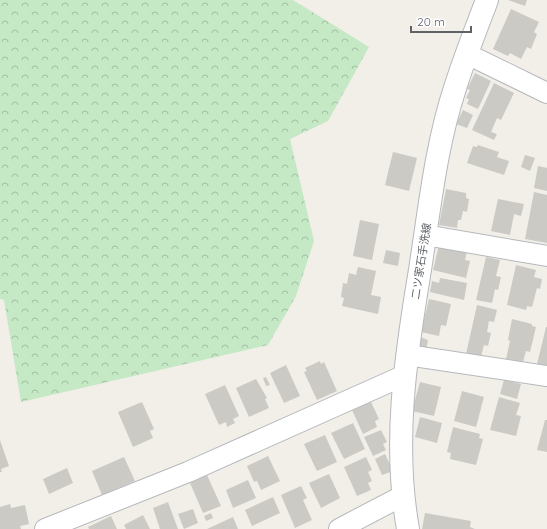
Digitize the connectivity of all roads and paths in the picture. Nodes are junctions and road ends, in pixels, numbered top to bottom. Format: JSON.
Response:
{"nodes":[{"id":1,"x":487,"y":0,"type":"edge"},
{"id":2,"x":467,"y":54,"type":"junction"},
{"id":3,"x":547,"y":93,"type":"edge"},
{"id":4,"x":425,"y":235,"type":"junction"},
{"id":5,"x":547,"y":256,"type":"edge"},
{"id":6,"x":406,"y":365,"type":"junction"},
{"id":7,"x":547,"y":376,"type":"edge"},
{"id":8,"x":402,"y":496,"type":"junction"},
{"id":9,"x":44,"y":529,"type":"edge"},
{"id":10,"x":339,"y":529,"type":"edge"},
{"id":11,"x":408,"y":529,"type":"edge"}],
"edges":[{"from":1,"to":2,"type":"street","name":"二ツ家石手洗線"},
{"from":2,"to":3,"type":"street"},
{"from":2,"to":4,"type":"street","name":"二ツ家石手洗線"},
{"from":4,"to":5,"type":"street"},
{"from":4,"to":6,"type":"street","name":"二ツ家石手洗線"},
{"from":6,"to":7,"type":"street"},
{"from":6,"to":8,"type":"street","name":"二ツ家石手洗線"},
{"from":6,"to":9,"type":"street"},
{"from":8,"to":10,"type":"street"},
{"from":8,"to":11,"type":"street","name":"二ツ家石手洗線"}]}
